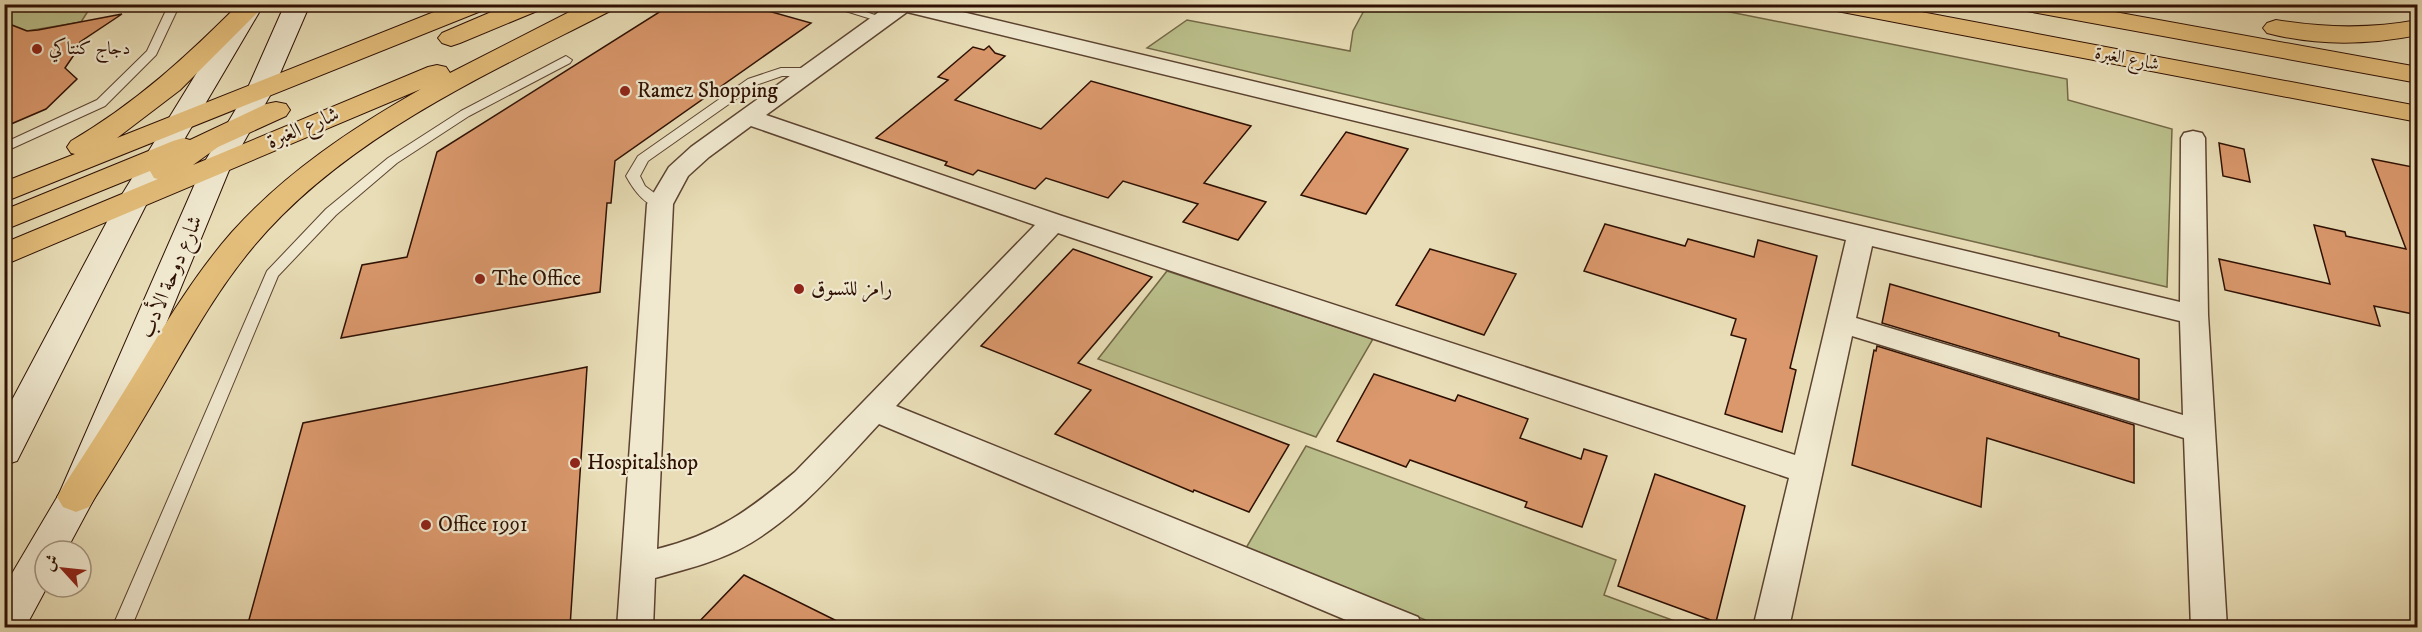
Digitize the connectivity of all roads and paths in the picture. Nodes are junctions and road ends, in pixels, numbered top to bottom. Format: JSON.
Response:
{"nodes":[{"id":1,"x":175,"y":4,"type":"edge"},
{"id":2,"x":298,"y":4,"type":"edge"},
{"id":3,"x":477,"y":4,"type":"edge"},
{"id":4,"x":533,"y":4,"type":"edge"},
{"id":5,"x":603,"y":4,"type":"edge"},
{"id":6,"x":828,"y":4,"type":"edge"},
{"id":7,"x":904,"y":4,"type":"edge"},
{"id":8,"x":1837,"y":4,"type":"edge"},
{"id":9,"x":2027,"y":4,"type":"edge"},
{"id":10,"x":2140,"y":4,"type":"edge"},
{"id":11,"x":251,"y":6,"type":"edge"},
{"id":12,"x":853,"y":8,"type":"edge"},
{"id":13,"x":881,"y":19,"type":"junction"},
{"id":14,"x":2418,"y":27,"type":"edge"},
{"id":15,"x":566,"y":60,"type":"dead end"},
{"id":16,"x":807,"y":72,"type":"junction"},
{"id":17,"x":2418,"y":75,"type":"edge"},
{"id":18,"x":259,"y":92,"type":"junction"},
{"id":19,"x":2418,"y":114,"type":"edge"},
{"id":20,"x":747,"y":117,"type":"junction"},
{"id":21,"x":241,"y":124,"type":"junction"},
{"id":22,"x":180,"y":125,"type":"junction"},
{"id":23,"x":2193,"y":138,"type":"dead end"},
{"id":24,"x":4,"y":148,"type":"edge"},
{"id":25,"x":160,"y":158,"type":"junction"},
{"id":26,"x":218,"y":163,"type":"junction"},
{"id":27,"x":121,"y":176,"type":"junction"},
{"id":28,"x":4,"y":186,"type":"edge"},
{"id":29,"x":4,"y":193,"type":"edge"},
{"id":30,"x":660,"y":204,"type":"junction"},
{"id":31,"x":4,"y":221,"type":"edge"},
{"id":32,"x":1053,"y":222,"type":"junction"},
{"id":33,"x":1861,"y":234,"type":"junction"},
{"id":34,"x":4,"y":255,"type":"edge"},
{"id":35,"x":2194,"y":315,"type":"junction"},
{"id":36,"x":1841,"y":323,"type":"junction"},
{"id":37,"x":875,"y":410,"type":"junction"},
{"id":38,"x":2199,"y":431,"type":"junction"},
{"id":39,"x":4,"y":451,"type":"edge"},
{"id":40,"x":1806,"y":471,"type":"junction"},
{"id":41,"x":76,"y":497,"type":"junction"},
{"id":42,"x":53,"y":539,"type":"edge"},
{"id":43,"x":638,"y":568,"type":"junction"},
{"id":44,"x":33,"y":575,"type":"edge"},
{"id":45,"x":4,"y":626,"type":"edge"},
{"id":46,"x":122,"y":627,"type":"edge"},
{"id":47,"x":635,"y":627,"type":"edge"},
{"id":48,"x":1405,"y":627,"type":"edge"},
{"id":49,"x":1771,"y":627,"type":"edge"},
{"id":50,"x":2209,"y":627,"type":"edge"}],
"edges":[{"from":1,"to":24,"type":"lane"},
{"from":2,"to":18,"type":"main road","name":"شارع دوحة الأدب"},
{"from":3,"to":18,"type":"main road","name":"شارع الغبرة"},
{"from":4,"to":21,"type":"main road"},
{"from":5,"to":26,"type":"main road","name":"شارع الغبرة"},
{"from":5,"to":41,"type":"main road"},
{"from":6,"to":12,"type":"lane"},
{"from":7,"to":13,"type":"street"},
{"from":7,"to":33,"type":"street"},
{"from":8,"to":19,"type":"main road","name":"شارع الغبرة"},
{"from":9,"to":17,"type":"main road","name":"شارع الغبرة"},
{"from":10,"to":14,"type":"main road"},
{"from":11,"to":22,"type":"main road"},
{"from":11,"to":28,"type":"main road"},
{"from":12,"to":13,"type":"lane"},
{"from":13,"to":16,"type":"street"},
{"from":15,"to":46,"type":"lane"},
{"from":16,"to":20,"type":"street"},
{"from":16,"to":30,"type":"lane"},
{"from":18,"to":21,"type":"main road","name":"شارع دوحة الأدب"},
{"from":18,"to":22,"type":"main road","name":"شارع الغبرة"},
{"from":18,"to":25,"type":"main road"},
{"from":20,"to":30,"type":"street"},
{"from":20,"to":32,"type":"street"},
{"from":21,"to":26,"type":"main road","name":"شارع دوحة الأدب"},
{"from":21,"to":27,"type":"main road"},
{"from":22,"to":25,"type":"main road"},
{"from":22,"to":27,"type":"main road","name":"شارع الغبرة"},
{"from":23,"to":35,"type":"street"},
{"from":25,"to":27,"type":"main road"},
{"from":26,"to":27,"type":"main road","name":"شارع الغبرة"},
{"from":26,"to":41,"type":"main road","name":"شارع دوحة الأدب"},
{"from":27,"to":29,"type":"main road","name":"شارع الغبرة"},
{"from":27,"to":31,"type":"main road"},
{"from":27,"to":34,"type":"main road","name":"شارع الغبرة"},
{"from":27,"to":39,"type":"main road"},
{"from":30,"to":43,"type":"street"},
{"from":32,"to":37,"type":"street"},
{"from":32,"to":40,"type":"street"},
{"from":33,"to":35,"type":"street"},
{"from":33,"to":36,"type":"street"},
{"from":35,"to":38,"type":"street"},
{"from":36,"to":38,"type":"street"},
{"from":36,"to":40,"type":"street"},
{"from":37,"to":43,"type":"street"},
{"from":37,"to":48,"type":"street"},
{"from":38,"to":50,"type":"street"},
{"from":40,"to":49,"type":"street"},
{"from":41,"to":42,"type":"main road","name":"شارع دوحة الأدب"},
{"from":43,"to":47,"type":"street"},
{"from":44,"to":45,"type":"main road","name":"شارع دوحة الأدب"}]}
